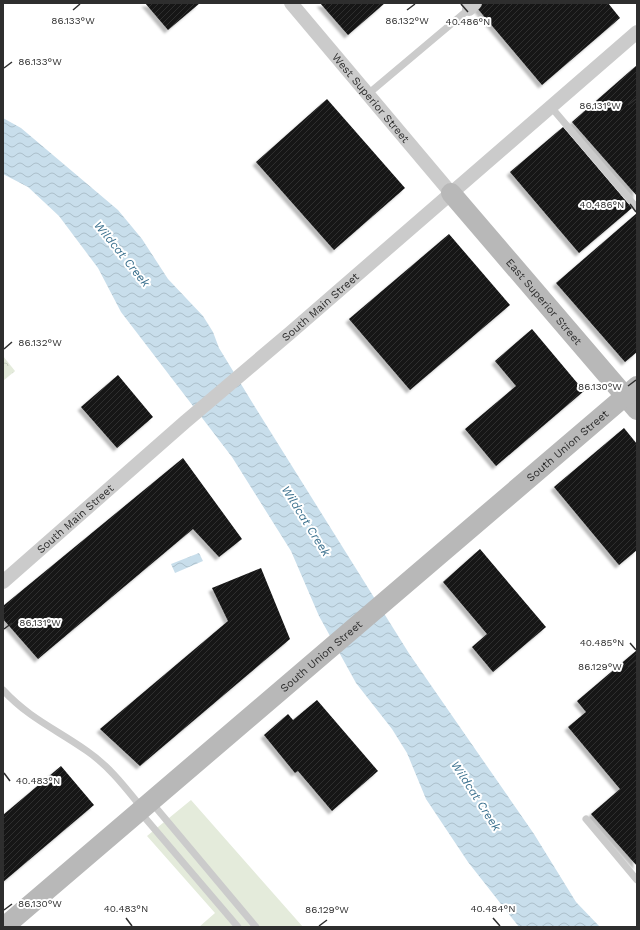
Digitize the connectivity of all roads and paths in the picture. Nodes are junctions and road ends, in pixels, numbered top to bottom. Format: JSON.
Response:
{"nodes":[{"id":1,"x":291,"y":3,"type":"edge"},
{"id":2,"x":469,"y":5,"type":"edge"},
{"id":3,"x":637,"y":32,"type":"edge"},
{"id":4,"x":368,"y":94,"type":"junction"},
{"id":5,"x":551,"y":107,"type":"junction"},
{"id":6,"x":451,"y":193,"type":"junction"},
{"id":7,"x":637,"y":208,"type":"edge"},
{"id":8,"x":633,"y":397,"type":"edge"},
{"id":9,"x":3,"y":582,"type":"edge"},
{"id":10,"x":3,"y":690,"type":"edge"},
{"id":11,"x":145,"y":808,"type":"junction"},
{"id":12,"x":586,"y":819,"type":"dead end"},
{"id":13,"x":637,"y":880,"type":"edge"},
{"id":14,"x":4,"y":927,"type":"edge"},
{"id":15,"x":238,"y":927,"type":"edge"},
{"id":16,"x":256,"y":927,"type":"edge"}],
"edges":[{"from":1,"to":4,"type":"street","name":"West Superior Street"},
{"from":2,"to":4,"type":"lane"},
{"from":3,"to":5,"type":"street","name":"South Main Street"},
{"from":4,"to":6,"type":"street","name":"West Superior Street"},
{"from":5,"to":6,"type":"street","name":"South Main Street"},
{"from":5,"to":7,"type":"lane"},
{"from":6,"to":8,"type":"street","name":"East Superior Street"},
{"from":6,"to":9,"type":"street","name":"South Main Street"},
{"from":8,"to":11,"type":"street","name":"South Union Street"},
{"from":10,"to":11,"type":"lane"},
{"from":11,"to":14,"type":"street","name":"South Union Street"},
{"from":11,"to":15,"type":"lane"},
{"from":11,"to":16,"type":"lane"},
{"from":12,"to":13,"type":"lane"}]}
